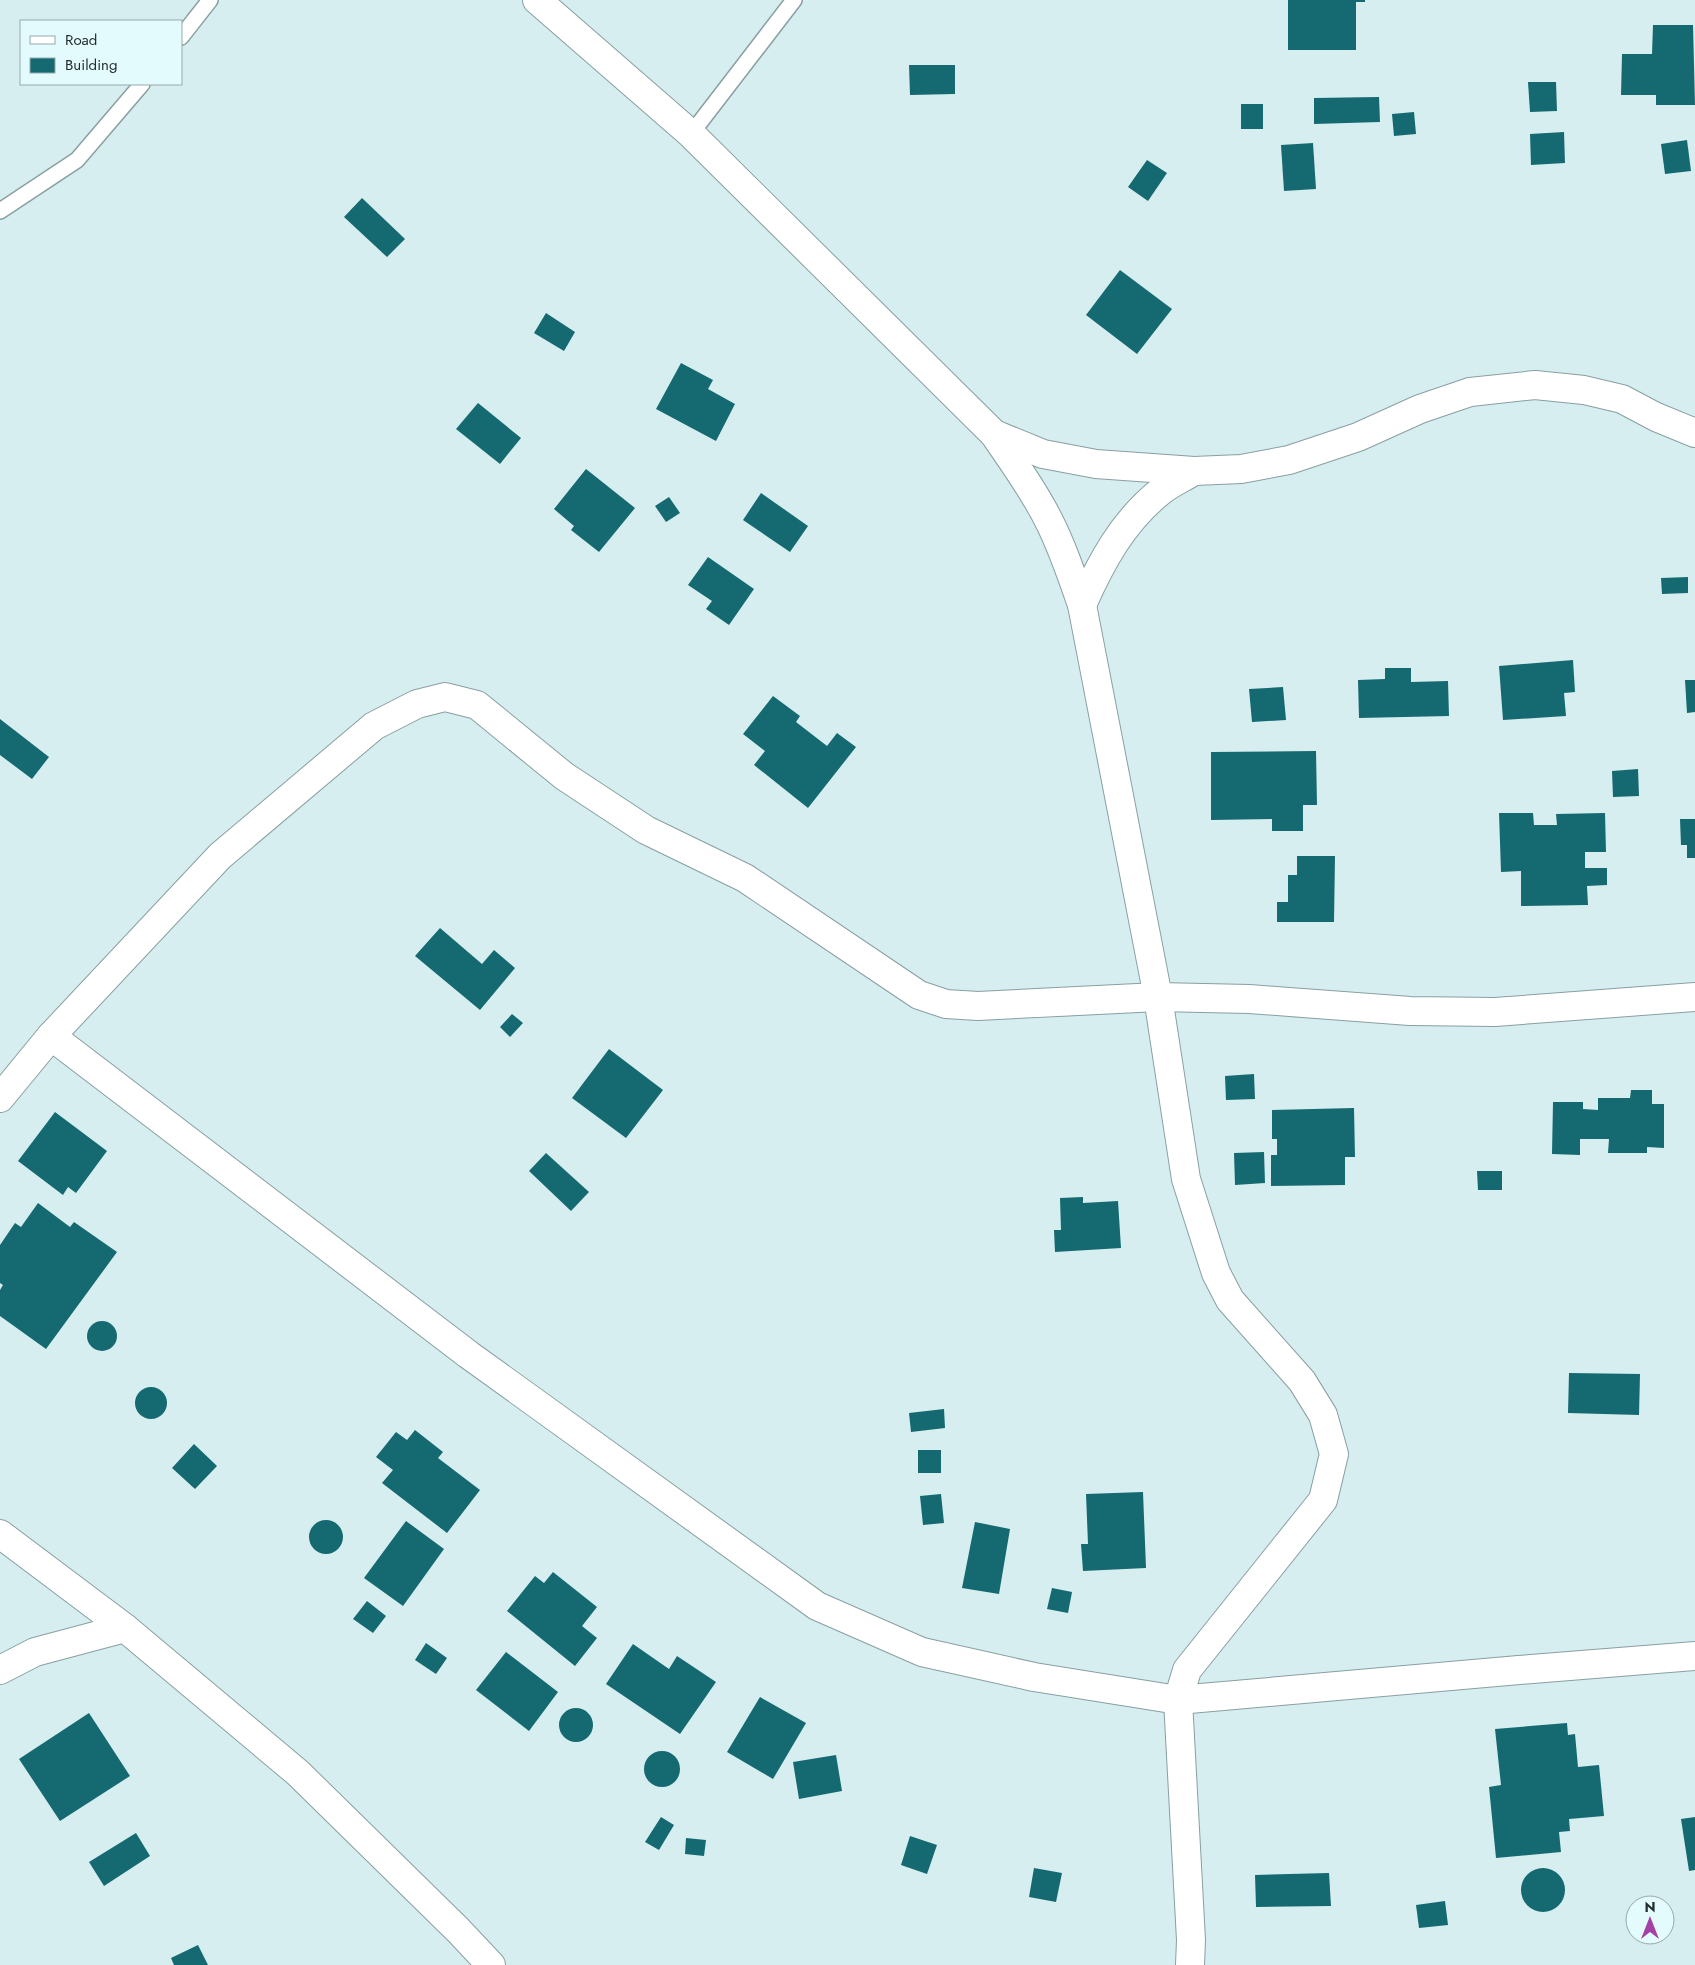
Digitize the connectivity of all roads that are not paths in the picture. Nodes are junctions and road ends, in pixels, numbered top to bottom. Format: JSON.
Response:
{"nodes":[{"id":1,"x":210,"y":0,"type":"edge"},
{"id":2,"x":537,"y":0,"type":"edge"},
{"id":3,"x":794,"y":0,"type":"edge"},
{"id":4,"x":182,"y":36,"type":"edge"},
{"id":5,"x":141,"y":85,"type":"edge"},
{"id":6,"x":691,"y":134,"type":"junction"},
{"id":7,"x":0,"y":211,"type":"edge"},
{"id":8,"x":1695,"y":433,"type":"edge"},
{"id":9,"x":994,"y":434,"type":"junction"},
{"id":10,"x":1194,"y":471,"type":"junction"},
{"id":11,"x":1082,"y":605,"type":"junction"},
{"id":12,"x":1158,"y":997,"type":"junction"},
{"id":13,"x":1695,"y":997,"type":"edge"},
{"id":14,"x":51,"y":1036,"type":"junction"},
{"id":15,"x":0,"y":1098,"type":"edge"},
{"id":16,"x":0,"y":1534,"type":"edge"},
{"id":17,"x":125,"y":1628,"type":"junction"},
{"id":18,"x":1695,"y":1656,"type":"edge"},
{"id":19,"x":0,"y":1670,"type":"edge"},
{"id":20,"x":1178,"y":1700,"type":"junction"},
{"id":21,"x":491,"y":1965,"type":"edge"},
{"id":22,"x":1190,"y":1965,"type":"edge"}],
"edges":[{"from":1,"to":4,"type":"lane"},
{"from":2,"to":6,"type":"street"},
{"from":3,"to":6,"type":"lane"},
{"from":5,"to":7,"type":"lane"},
{"from":6,"to":9,"type":"street"},
{"from":8,"to":10,"type":"street"},
{"from":9,"to":10,"type":"street"},
{"from":9,"to":11,"type":"street"},
{"from":10,"to":11,"type":"street"},
{"from":11,"to":12,"type":"street"},
{"from":12,"to":13,"type":"street"},
{"from":12,"to":14,"type":"street"},
{"from":12,"to":20,"type":"street"},
{"from":14,"to":15,"type":"street"},
{"from":14,"to":20,"type":"street"},
{"from":16,"to":17,"type":"street"},
{"from":17,"to":19,"type":"street"},
{"from":17,"to":21,"type":"street"},
{"from":18,"to":20,"type":"street"},
{"from":20,"to":22,"type":"street"}]}
